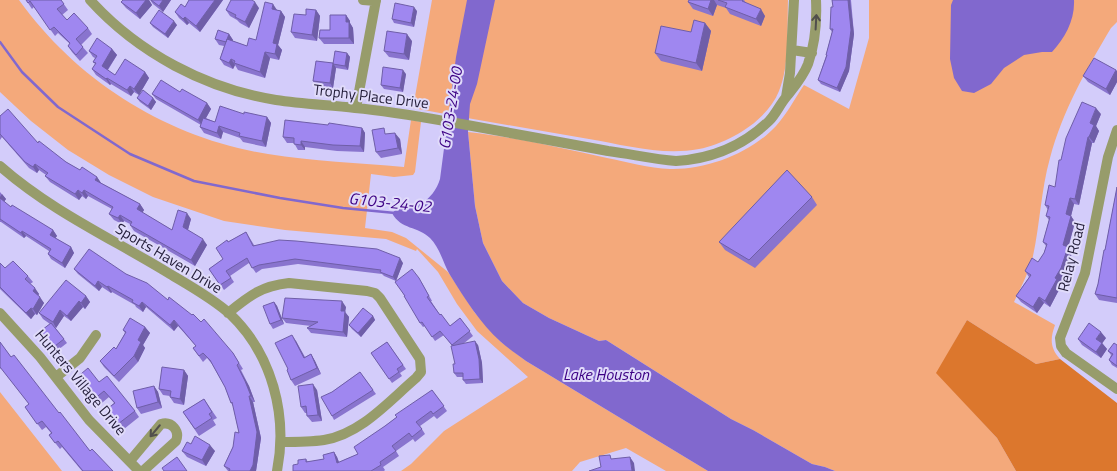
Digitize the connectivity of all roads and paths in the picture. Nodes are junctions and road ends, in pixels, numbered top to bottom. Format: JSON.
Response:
{"nodes":[{"id":1,"x":90,"y":0,"type":"edge"},
{"id":2,"x":363,"y":0,"type":"edge"},
{"id":3,"x":794,"y":0,"type":"edge"},
{"id":4,"x":816,"y":0,"type":"edge"},
{"id":5,"x":376,"y":1,"type":"edge"},
{"id":6,"x":792,"y":50,"type":"junction"},
{"id":7,"x":812,"y":53,"type":"junction"},
{"id":8,"x":786,"y":98,"type":"junction"},
{"id":9,"x":356,"y":108,"type":"junction"},
{"id":10,"x":1117,"y":130,"type":"edge"},
{"id":11,"x":0,"y":166,"type":"edge"},
{"id":12,"x":0,"y":313,"type":"edge"},
{"id":13,"x":228,"y":313,"type":"junction"},
{"id":14,"x":96,"y":334,"type":"dead end"},
{"id":15,"x":56,"y":376,"type":"junction"},
{"id":16,"x":1117,"y":389,"type":"edge"},
{"id":17,"x":281,"y":442,"type":"junction"},
{"id":18,"x":130,"y":462,"type":"junction"},
{"id":19,"x":141,"y":471,"type":"edge"},
{"id":20,"x":277,"y":471,"type":"edge"}],
"edges":[{"from":1,"to":9,"type":"street","name":"Trophy Place Drive"},
{"from":2,"to":5,"type":"street"},
{"from":3,"to":6,"type":"street"},
{"from":7,"to":4,"type":"street","name":"Trophy Place Drive","one_way":true},
{"from":5,"to":9,"type":"street"},
{"from":6,"to":7,"type":"street"},
{"from":6,"to":8,"type":"street"},
{"from":7,"to":8,"type":"street","name":"Trophy Place Drive"},
{"from":8,"to":9,"type":"street","name":"Trophy Place Drive"},
{"from":10,"to":16,"type":"street","name":"Relay Road"},
{"from":11,"to":13,"type":"street","name":"Sports Haven Drive"},
{"from":12,"to":15,"type":"street","name":"Hunters Village Drive"},
{"from":13,"to":17,"type":"street","name":"Sports Haven Drive"},
{"from":13,"to":17,"type":"street"},
{"from":14,"to":15,"type":"street"},
{"from":15,"to":18,"type":"street","name":"Hunters Village Drive"},
{"from":17,"to":20,"type":"street","name":"Sports Haven Drive"},
{"from":18,"to":19,"type":"street","name":"Hunters Village Drive"},
{"from":19,"to":18,"type":"street","one_way":true}]}
